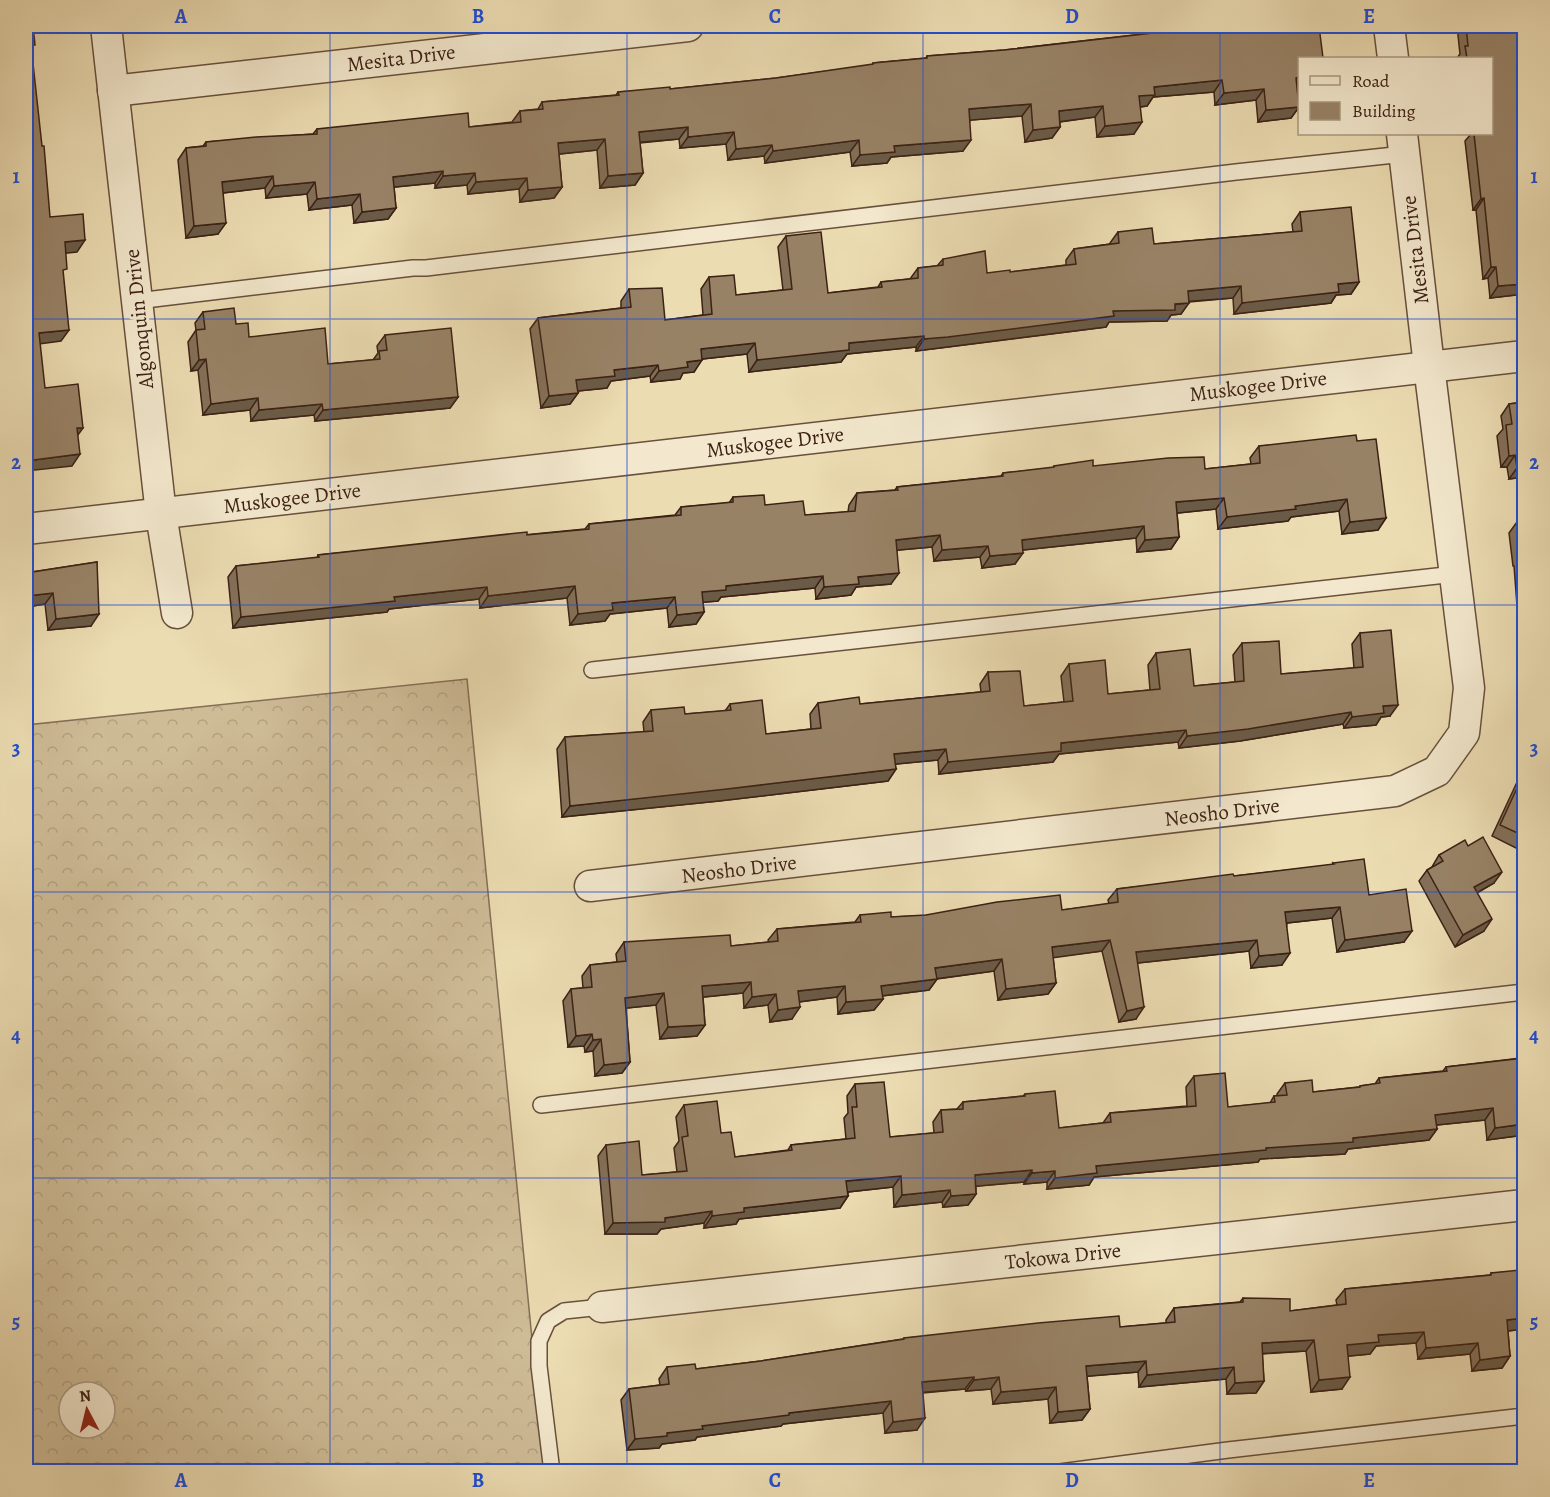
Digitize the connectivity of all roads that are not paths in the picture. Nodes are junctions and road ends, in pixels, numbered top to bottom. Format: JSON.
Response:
{"nodes":[{"id":1,"x":106,"y":26,"type":"edge"},
{"id":2,"x":688,"y":26,"type":"edge"},
{"id":3,"x":1389,"y":26,"type":"edge"},
{"id":4,"x":1393,"y":57,"type":"edge"},
{"id":5,"x":113,"y":91,"type":"junction"},
{"id":6,"x":1403,"y":144,"type":"edge"},
{"id":7,"x":137,"y":300,"type":"junction"},
{"id":8,"x":1524,"y":356,"type":"edge"},
{"id":9,"x":1429,"y":366,"type":"junction"},
{"id":10,"x":161,"y":514,"type":"junction"},
{"id":11,"x":26,"y":529,"type":"edge"},
{"id":12,"x":1455,"y":574,"type":"junction"},
{"id":13,"x":177,"y":613,"type":"dead end"},
{"id":14,"x":592,"y":670,"type":"dead end"},
{"id":15,"x":590,"y":886,"type":"dead end"},
{"id":16,"x":1524,"y":992,"type":"edge"},
{"id":17,"x":541,"y":1105,"type":"dead end"},
{"id":18,"x":1524,"y":1205,"type":"edge"},
{"id":19,"x":602,"y":1307,"type":"joint"},
{"id":20,"x":1524,"y":1416,"type":"edge"},
{"id":21,"x":552,"y":1472,"type":"edge"},
{"id":22,"x":1060,"y":1472,"type":"edge"}],
"edges":[{"from":1,"to":5,"type":"street","name":"Algonquin Drive"},
{"from":2,"to":5,"type":"street","name":"Mesita Drive"},
{"from":3,"to":4,"type":"street"},
{"from":5,"to":7,"type":"street","name":"Algonquin Drive"},
{"from":6,"to":7,"type":"lane"},
{"from":6,"to":9,"type":"street","name":"Mesita Drive"},
{"from":7,"to":10,"type":"street","name":"Algonquin Drive"},
{"from":8,"to":9,"type":"street","name":"Muskogee Drive"},
{"from":9,"to":10,"type":"street","name":"Muskogee Drive"},
{"from":9,"to":12,"type":"street","name":"Neosho Drive"},
{"from":10,"to":11,"type":"street","name":"Muskogee Drive"},
{"from":10,"to":13,"type":"street","name":"Algonquin Drive"},
{"from":12,"to":14,"type":"lane"},
{"from":12,"to":15,"type":"street","name":"Neosho Drive"},
{"from":16,"to":17,"type":"lane"},
{"from":18,"to":19,"type":"street","name":"Tokowa Drive"},
{"from":19,"to":21,"type":"lane"},
{"from":20,"to":22,"type":"lane"}]}
